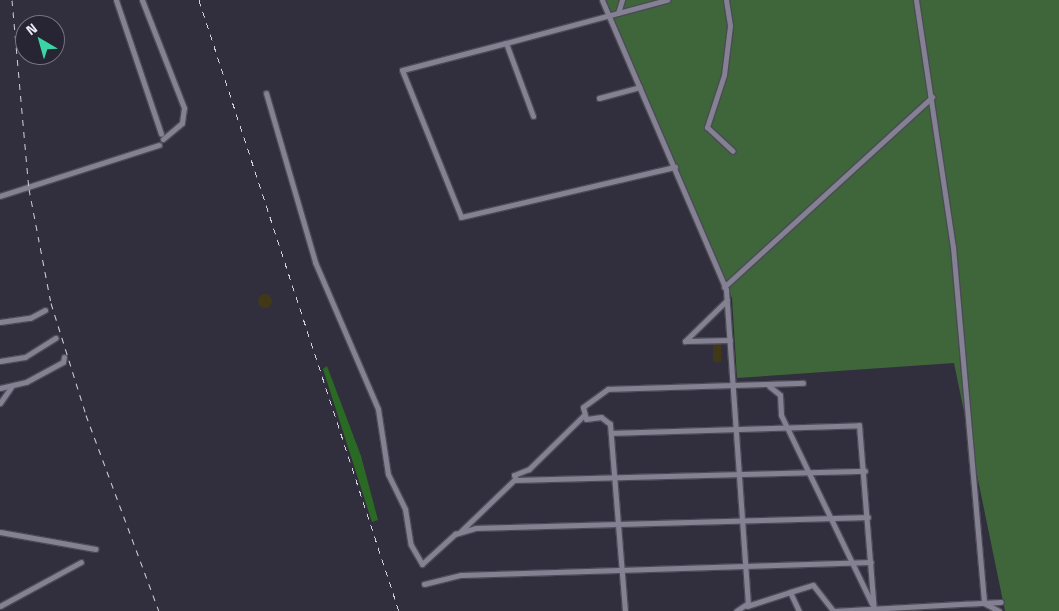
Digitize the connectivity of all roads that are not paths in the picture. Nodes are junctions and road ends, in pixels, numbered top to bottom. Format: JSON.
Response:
{"nodes":[{"id":1,"x":116,"y":0,"type":"edge"},
{"id":2,"x":142,"y":0,"type":"edge"},
{"id":3,"x":602,"y":0,"type":"edge"},
{"id":4,"x":622,"y":0,"type":"edge"},
{"id":5,"x":667,"y":0,"type":"edge"},
{"id":6,"x":726,"y":0,"type":"edge"},
{"id":7,"x":916,"y":0,"type":"edge"},
{"id":8,"x":618,"y":13,"type":"junction"},
{"id":9,"x":609,"y":16,"type":"junction"},
{"id":10,"x":506,"y":43,"type":"junction"},
{"id":11,"x":640,"y":87,"type":"junction"},
{"id":12,"x":266,"y":93,"type":"dead end"},
{"id":13,"x":932,"y":97,"type":"junction"},
{"id":14,"x":599,"y":98,"type":"dead end"},
{"id":15,"x":534,"y":116,"type":"dead end"},
{"id":16,"x":159,"y":145,"type":"dead end"},
{"id":17,"x":733,"y":151,"type":"dead end"},
{"id":18,"x":675,"y":167,"type":"junction"},
{"id":19,"x":0,"y":196,"type":"edge"},
{"id":20,"x":724,"y":287,"type":"junction"},
{"id":21,"x":727,"y":300,"type":"junction"},
{"id":22,"x":45,"y":310,"type":"dead end"},
{"id":23,"x":0,"y":322,"type":"edge"},
{"id":24,"x":56,"y":338,"type":"dead end"},
{"id":25,"x":730,"y":340,"type":"junction"},
{"id":26,"x":64,"y":357,"type":"dead end"},
{"id":27,"x":0,"y":361,"type":"edge"},
{"id":28,"x":803,"y":383,"type":"dead end"},
{"id":29,"x":733,"y":385,"type":"junction"},
{"id":30,"x":769,"y":386,"type":"junction"},
{"id":31,"x":11,"y":387,"type":"junction"},
{"id":32,"x":0,"y":388,"type":"edge"},
{"id":33,"x":0,"y":402,"type":"edge"},
{"id":34,"x":583,"y":416,"type":"junction"},
{"id":35,"x":786,"y":428,"type":"junction"},
{"id":36,"x":736,"y":430,"type":"junction"},
{"id":37,"x":611,"y":433,"type":"junction"},
{"id":38,"x":865,"y":471,"type":"junction"},
{"id":39,"x":807,"y":473,"type":"junction"},
{"id":40,"x":739,"y":475,"type":"junction"},
{"id":41,"x":515,"y":479,"type":"junction"},
{"id":42,"x":615,"y":479,"type":"junction"},
{"id":43,"x":868,"y":517,"type":"junction"},
{"id":44,"x":829,"y":518,"type":"junction"},
{"id":45,"x":743,"y":520,"type":"junction"},
{"id":46,"x":619,"y":523,"type":"junction"},
{"id":47,"x":461,"y":531,"type":"junction"},
{"id":48,"x":0,"y":532,"type":"edge"},
{"id":49,"x":95,"y":549,"type":"dead end"},
{"id":50,"x":81,"y":562,"type":"dead end"},
{"id":51,"x":871,"y":562,"type":"junction"},
{"id":52,"x":851,"y":563,"type":"junction"},
{"id":53,"x":746,"y":564,"type":"junction"},
{"id":54,"x":622,"y":568,"type":"junction"},
{"id":55,"x":424,"y":584,"type":"dead end"},
{"id":56,"x":790,"y":592,"type":"junction"},
{"id":57,"x":1001,"y":602,"type":"dead end"},
{"id":58,"x":984,"y":603,"type":"junction"},
{"id":59,"x":0,"y":606,"type":"edge"},
{"id":60,"x":747,"y":606,"type":"junction"},
{"id":61,"x":874,"y":609,"type":"edge"},
{"id":62,"x":828,"y":610,"type":"edge"},
{"id":63,"x":625,"y":611,"type":"edge"},
{"id":64,"x":736,"y":611,"type":"edge"},
{"id":65,"x":799,"y":611,"type":"edge"},
{"id":66,"x":999,"y":611,"type":"edge"}],
"edges":[{"from":1,"to":2,"type":"street"},
{"from":3,"to":9,"type":"street"},
{"from":4,"to":8,"type":"street"},
{"from":5,"to":8,"type":"street"},
{"from":6,"to":17,"type":"street"},
{"from":7,"to":13,"type":"street"},
{"from":8,"to":9,"type":"street"},
{"from":9,"to":10,"type":"street"},
{"from":9,"to":11,"type":"street"},
{"from":10,"to":15,"type":"street"},
{"from":10,"to":18,"type":"street"},
{"from":11,"to":14,"type":"street"},
{"from":11,"to":18,"type":"street"},
{"from":12,"to":47,"type":"street"},
{"from":13,"to":20,"type":"street"},
{"from":13,"to":58,"type":"street"},
{"from":16,"to":19,"type":"street"},
{"from":18,"to":20,"type":"street"},
{"from":20,"to":21,"type":"street"},
{"from":21,"to":25,"type":"street"},
{"from":21,"to":25,"type":"street"},
{"from":22,"to":23,"type":"street"},
{"from":24,"to":27,"type":"street"},
{"from":25,"to":29,"type":"street"},
{"from":26,"to":31,"type":"street"},
{"from":28,"to":30,"type":"street"},
{"from":29,"to":30,"type":"street"},
{"from":29,"to":34,"type":"street"},
{"from":29,"to":36,"type":"street"},
{"from":30,"to":35,"type":"street"},
{"from":31,"to":32,"type":"street"},
{"from":31,"to":33,"type":"street"},
{"from":34,"to":37,"type":"street"},
{"from":34,"to":41,"type":"street"},
{"from":35,"to":36,"type":"street"},
{"from":35,"to":38,"type":"street"},
{"from":35,"to":39,"type":"street"},
{"from":36,"to":37,"type":"street"},
{"from":36,"to":40,"type":"street"},
{"from":37,"to":42,"type":"street"},
{"from":38,"to":39,"type":"street"},
{"from":38,"to":43,"type":"street"},
{"from":39,"to":40,"type":"street"},
{"from":39,"to":44,"type":"street"},
{"from":40,"to":42,"type":"street"},
{"from":40,"to":45,"type":"street"},
{"from":41,"to":42,"type":"street"},
{"from":41,"to":47,"type":"street"},
{"from":42,"to":46,"type":"street"},
{"from":43,"to":44,"type":"street"},
{"from":43,"to":51,"type":"street"},
{"from":44,"to":45,"type":"street"},
{"from":44,"to":52,"type":"street"},
{"from":45,"to":46,"type":"street"},
{"from":45,"to":53,"type":"street"},
{"from":46,"to":47,"type":"street"},
{"from":46,"to":54,"type":"street"},
{"from":48,"to":49,"type":"street"},
{"from":50,"to":59,"type":"street"},
{"from":51,"to":52,"type":"street"},
{"from":51,"to":61,"type":"street"},
{"from":52,"to":53,"type":"street"},
{"from":52,"to":61,"type":"street"},
{"from":53,"to":54,"type":"street"},
{"from":53,"to":60,"type":"street"},
{"from":54,"to":55,"type":"street"},
{"from":54,"to":63,"type":"street"},
{"from":56,"to":60,"type":"street"},
{"from":56,"to":62,"type":"street"},
{"from":56,"to":65,"type":"street"},
{"from":57,"to":58,"type":"street"},
{"from":58,"to":61,"type":"street"},
{"from":58,"to":66,"type":"street"},
{"from":60,"to":64,"type":"street"},
{"from":61,"to":62,"type":"street"}]}
